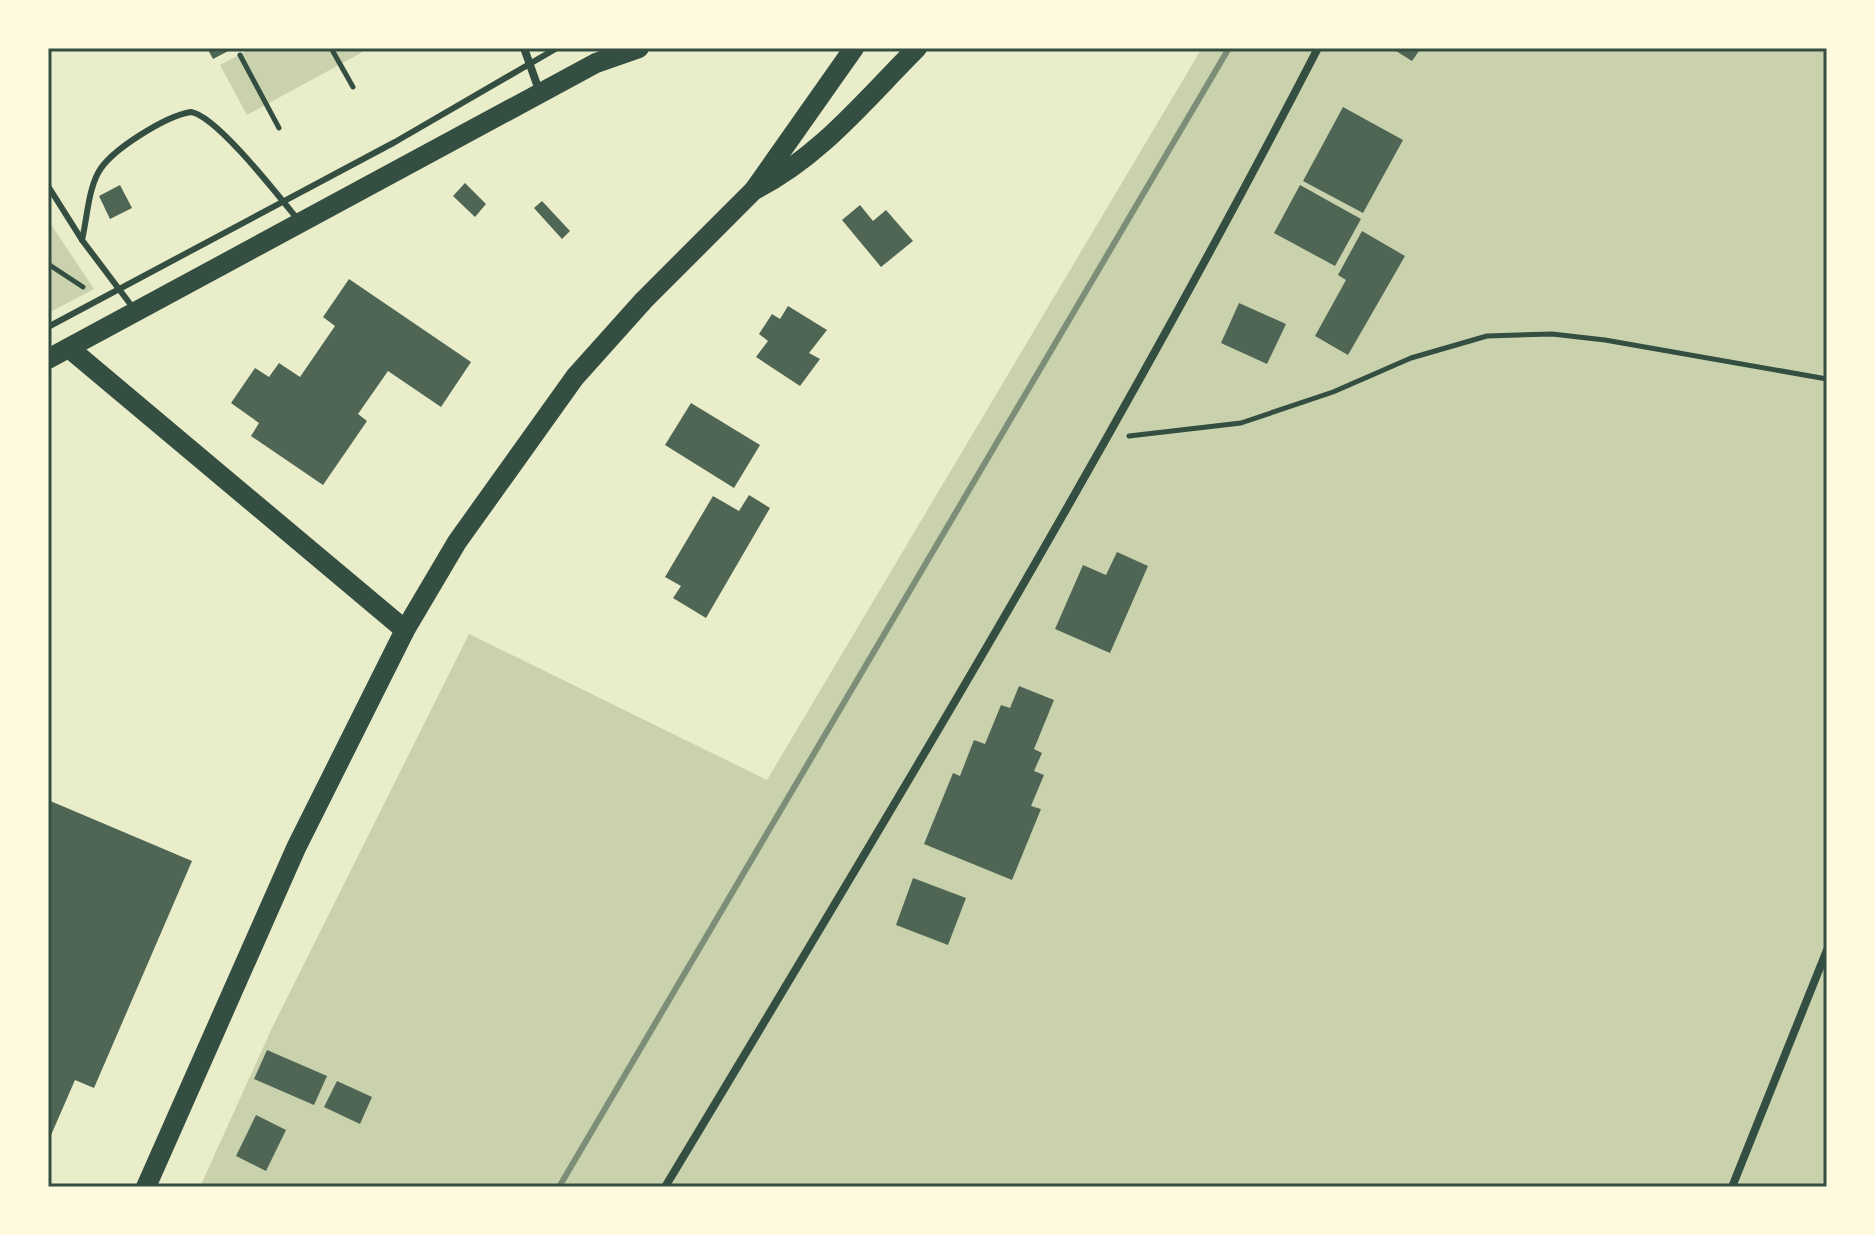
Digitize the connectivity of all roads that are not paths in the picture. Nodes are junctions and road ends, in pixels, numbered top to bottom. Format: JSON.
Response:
{"nodes":[{"id":1,"x":524,"y":48,"type":"edge"},
{"id":2,"x":557,"y":48,"type":"edge"},
{"id":3,"x":639,"y":48,"type":"edge"},
{"id":4,"x":854,"y":48,"type":"edge"},
{"id":5,"x":917,"y":48,"type":"edge"},
{"id":6,"x":1318,"y":48,"type":"edge"},
{"id":7,"x":603,"y":55,"type":"edge"},
{"id":8,"x":530,"y":65,"type":"junction"},
{"id":9,"x":540,"y":93,"type":"junction"},
{"id":10,"x":48,"y":186,"type":"edge"},
{"id":11,"x":754,"y":190,"type":"junction"},
{"id":12,"x":283,"y":202,"type":"junction"},
{"id":13,"x":301,"y":224,"type":"junction"},
{"id":14,"x":82,"y":240,"type":"junction"},
{"id":15,"x":119,"y":290,"type":"junction"},
{"id":16,"x":136,"y":312,"type":"junction"},
{"id":17,"x":48,"y":327,"type":"edge"},
{"id":18,"x":69,"y":348,"type":"junction"},
{"id":19,"x":48,"y":359,"type":"edge"},
{"id":20,"x":405,"y":630,"type":"junction"},
{"id":21,"x":1827,"y":950,"type":"edge"},
{"id":22,"x":146,"y":1187,"type":"edge"},
{"id":23,"x":665,"y":1187,"type":"edge"},
{"id":24,"x":1732,"y":1187,"type":"edge"}],
"edges":[{"from":1,"to":8,"type":"street"},
{"from":2,"to":8,"type":"lane"},
{"from":3,"to":7,"type":"main road"},
{"from":4,"to":11,"type":"main road"},
{"from":5,"to":11,"type":"main road"},
{"from":6,"to":23,"type":"street"},
{"from":7,"to":9,"type":"main road"},
{"from":8,"to":9,"type":"street"},
{"from":8,"to":12,"type":"lane"},
{"from":9,"to":13,"type":"main road"},
{"from":10,"to":14,"type":"lane"},
{"from":11,"to":20,"type":"main road"},
{"from":12,"to":13,"type":"lane"},
{"from":12,"to":14,"type":"lane"},
{"from":12,"to":15,"type":"lane"},
{"from":13,"to":16,"type":"main road"},
{"from":14,"to":15,"type":"lane"},
{"from":15,"to":16,"type":"lane"},
{"from":15,"to":17,"type":"lane"},
{"from":16,"to":18,"type":"main road"},
{"from":18,"to":19,"type":"main road"},
{"from":18,"to":20,"type":"main road"},
{"from":20,"to":22,"type":"main road"},
{"from":21,"to":24,"type":"street"}]}
